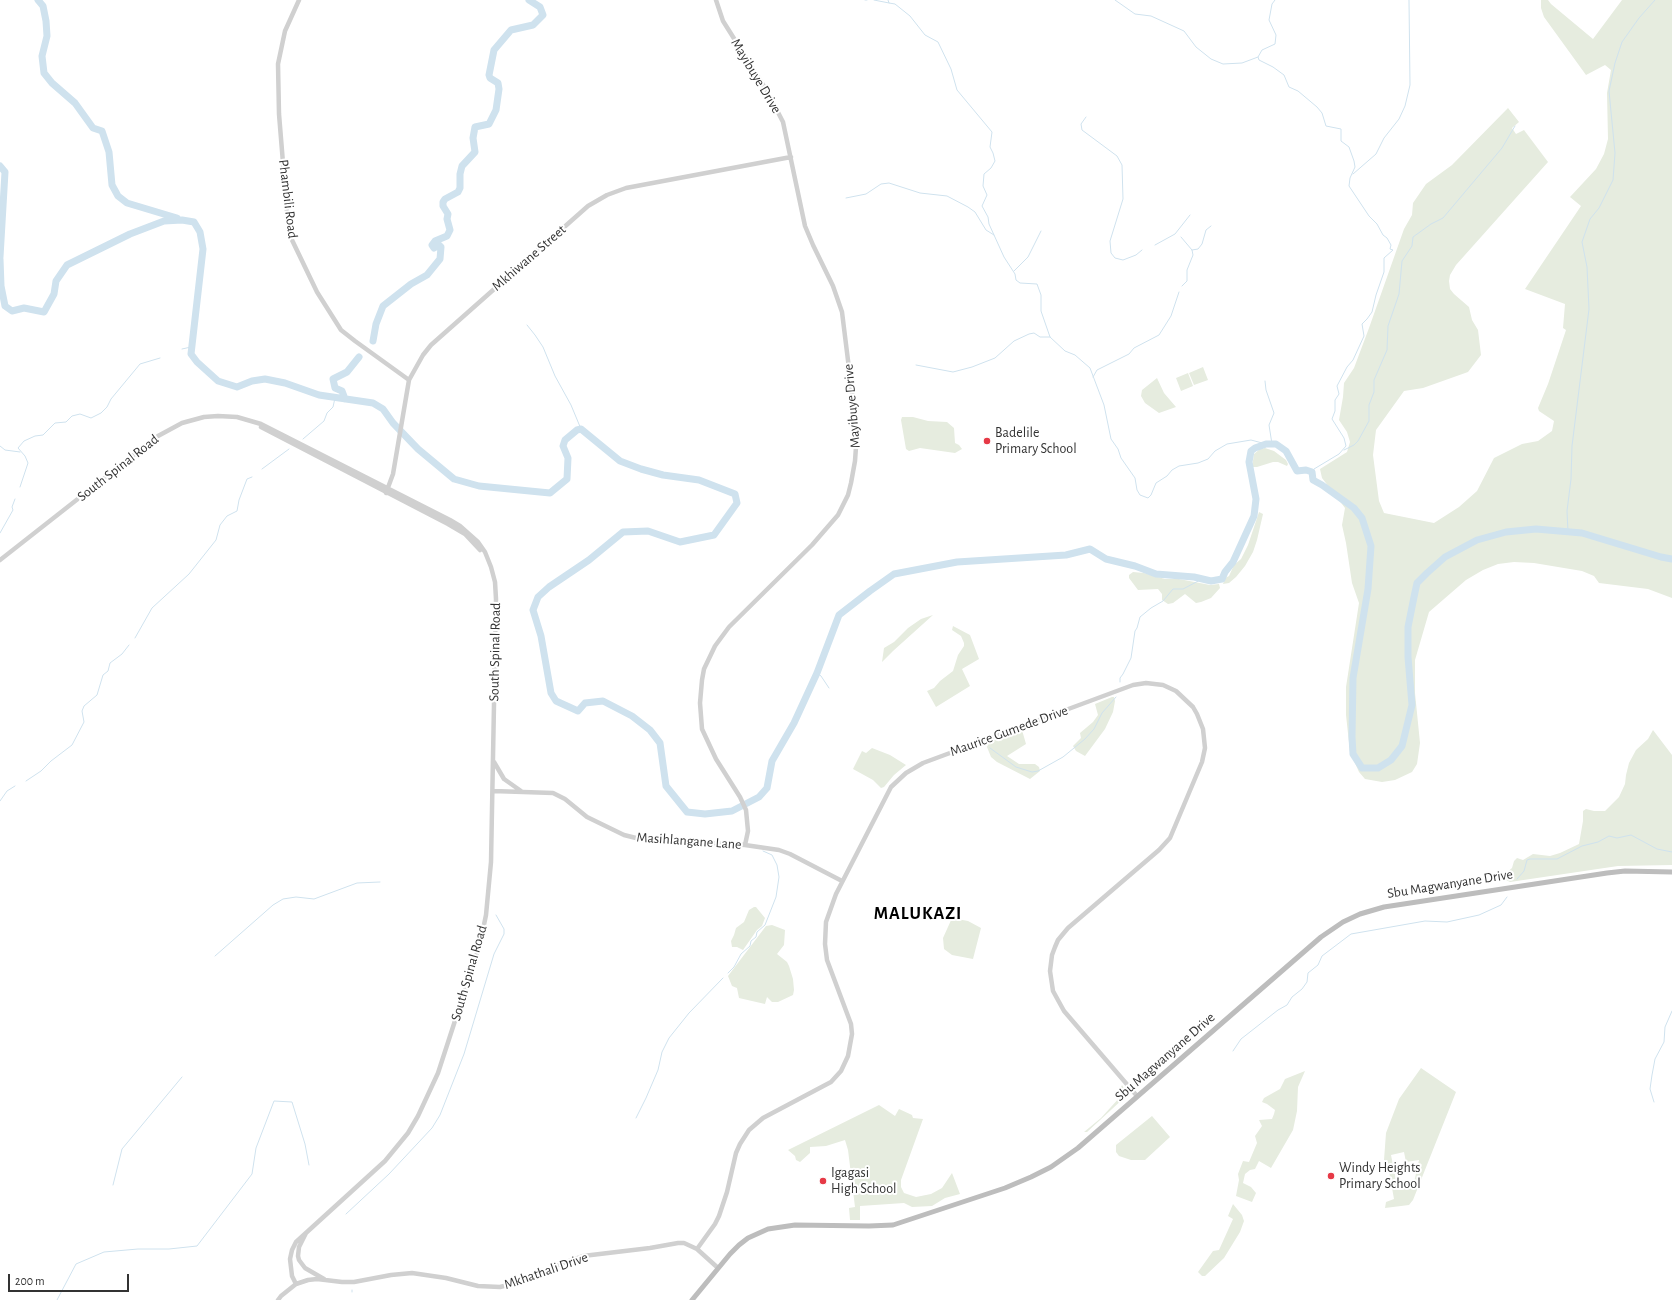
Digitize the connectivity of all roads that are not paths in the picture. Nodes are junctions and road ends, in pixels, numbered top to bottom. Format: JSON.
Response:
{"nodes":[{"id":1,"x":299,"y":0,"type":"edge"},
{"id":2,"x":716,"y":0,"type":"edge"},
{"id":3,"x":791,"y":157,"type":"junction"},
{"id":4,"x":409,"y":380,"type":"junction"},
{"id":5,"x":387,"y":491,"type":"junction"},
{"id":6,"x":0,"y":560,"type":"edge"},
{"id":7,"x":494,"y":762,"type":"junction"},
{"id":8,"x":493,"y":791,"type":"junction"},
{"id":9,"x":523,"y":792,"type":"junction"},
{"id":10,"x":745,"y":845,"type":"junction"},
{"id":11,"x":1672,"y":872,"type":"edge"},
{"id":12,"x":842,"y":881,"type":"junction"},
{"id":13,"x":1137,"y":1096,"type":"junction"},
{"id":14,"x":308,"y":1230,"type":"junction"},
{"id":15,"x":697,"y":1249,"type":"junction"},
{"id":16,"x":718,"y":1268,"type":"junction"},
{"id":17,"x":327,"y":1280,"type":"junction"},
{"id":18,"x":296,"y":1284,"type":"junction"},
{"id":19,"x":278,"y":1300,"type":"edge"},
{"id":20,"x":692,"y":1300,"type":"edge"}],
"edges":[{"from":1,"to":4,"type":"street","name":"Phambili Road"},
{"from":2,"to":3,"type":"street","name":"Mayibuye Drive"},
{"from":3,"to":4,"type":"street","name":"Mkhiwane Street"},
{"from":3,"to":10,"type":"street","name":"Mayibuye Drive"},
{"from":4,"to":5,"type":"street","name":"Mkhiwane Street"},
{"from":5,"to":6,"type":"street","name":"South Spinal Road"},
{"from":5,"to":7,"type":"street","name":"South Spinal Road"},
{"from":7,"to":8,"type":"street","name":"South Spinal Road"},
{"from":7,"to":9,"type":"street"},
{"from":8,"to":9,"type":"street","name":"Masihlangane Lane"},
{"from":8,"to":14,"type":"street","name":"South Spinal Road"},
{"from":9,"to":10,"type":"street","name":"Masihlangane Lane"},
{"from":10,"to":12,"type":"street","name":"Masihlangane Lane"},
{"from":11,"to":13,"type":"main road","name":"Sbu Magwanyane Drive"},
{"from":12,"to":13,"type":"street","name":"Maurice Gumede Drive"},
{"from":12,"to":15,"type":"street","name":"Maurice Gumede Drive"},
{"from":13,"to":16,"type":"main road","name":"Sbu Magwanyane Drive"},
{"from":14,"to":17,"type":"street"},
{"from":14,"to":18,"type":"street","name":"South Spinal Road"},
{"from":15,"to":16,"type":"street","name":"Mkhathali Drive"},
{"from":15,"to":17,"type":"street","name":"Mkhathali Drive"},
{"from":16,"to":20,"type":"main road","name":"Sbu Magwanyane Drive"},
{"from":17,"to":18,"type":"street","name":"Mkhathali Drive"},
{"from":18,"to":19,"type":"street"}]}
